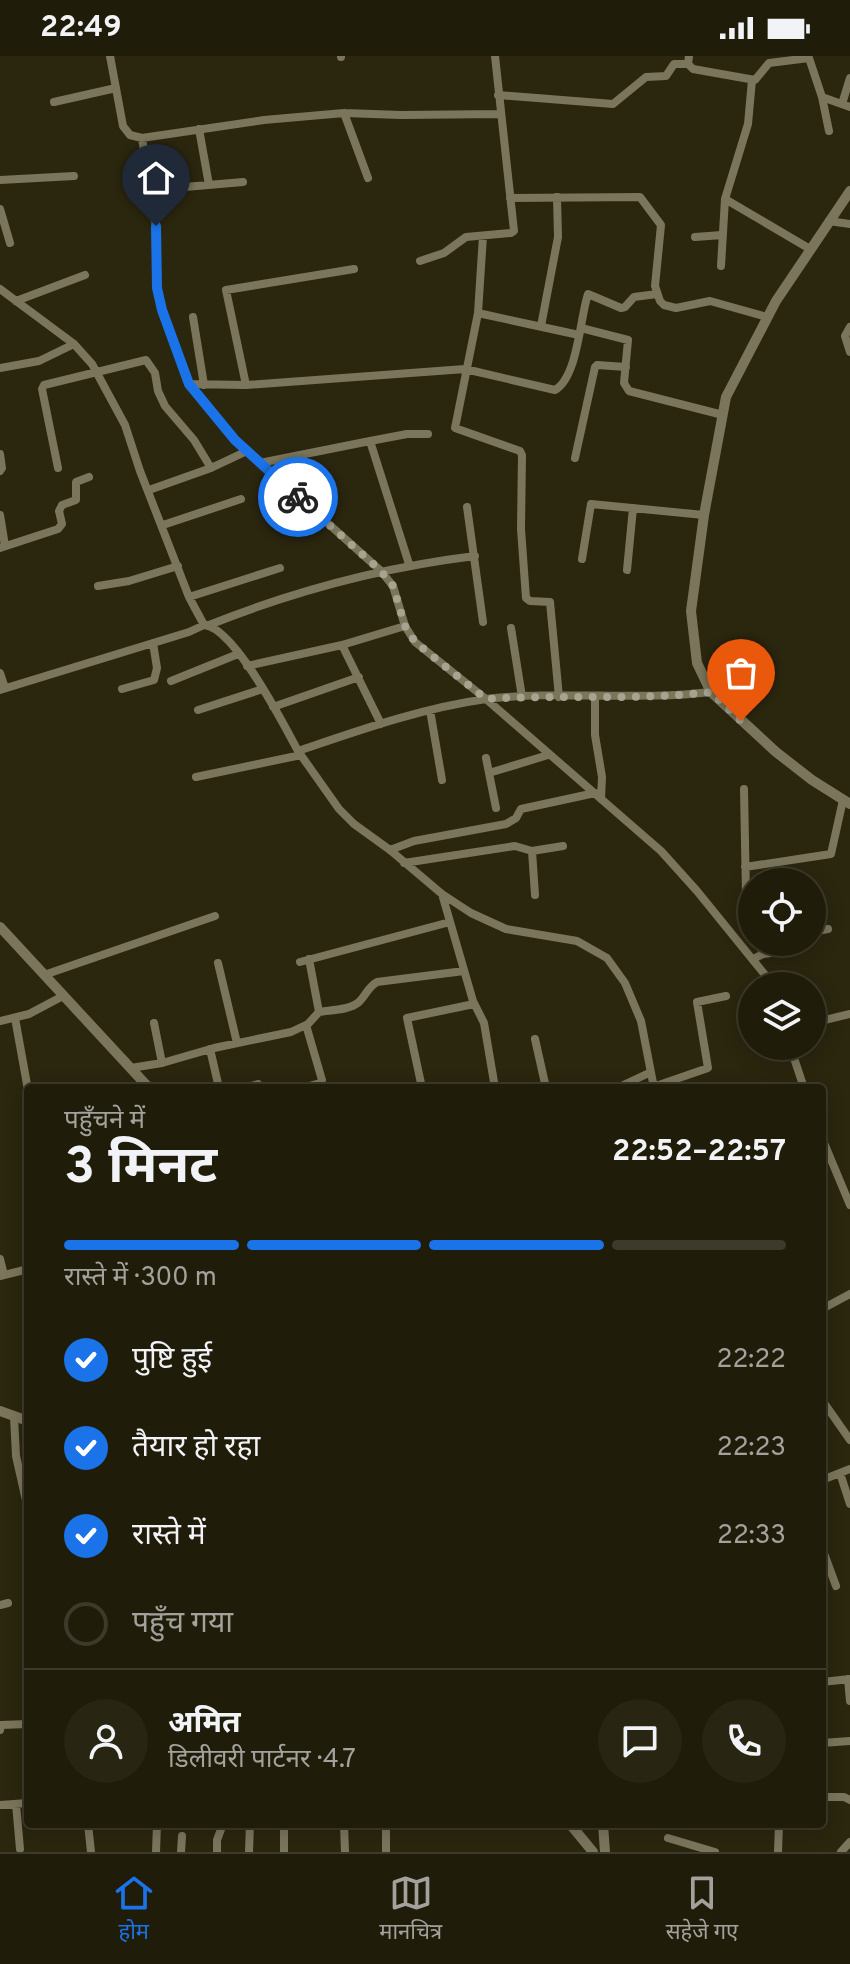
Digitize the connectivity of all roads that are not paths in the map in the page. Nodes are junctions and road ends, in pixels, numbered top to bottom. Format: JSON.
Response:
{"nodes":[{"id":1,"x":110,"y":56,"type":"edge"},
{"id":2,"x":495,"y":56,"type":"edge"},
{"id":3,"x":809,"y":57,"type":"edge"},
{"id":4,"x":688,"y":60,"type":"edge"},
{"id":5,"x":850,"y":78,"type":"edge"},
{"id":6,"x":752,"y":80,"type":"junction"},
{"id":7,"x":116,"y":88,"type":"junction"},
{"id":8,"x":498,"y":95,"type":"junction"},
{"id":9,"x":822,"y":97,"type":"junction"},
{"id":10,"x":54,"y":102,"type":"dead end"},
{"id":11,"x":846,"y":106,"type":"edge"},
{"id":12,"x":344,"y":113,"type":"junction"},
{"id":13,"x":500,"y":114,"type":"junction"},
{"id":14,"x":199,"y":129,"type":"junction"},
{"id":15,"x":829,"y":131,"type":"dead end"},
{"id":16,"x":142,"y":138,"type":"junction"},
{"id":17,"x":74,"y":176,"type":"dead end"},
{"id":18,"x":368,"y":178,"type":"dead end"},
{"id":19,"x":0,"y":180,"type":"edge"},
{"id":20,"x":243,"y":182,"type":"dead end"},
{"id":21,"x":209,"y":185,"type":"junction"},
{"id":22,"x":150,"y":190,"type":"junction"},
{"id":23,"x":850,"y":191,"type":"edge"},
{"id":24,"x":557,"y":197,"type":"junction"},
{"id":25,"x":510,"y":198,"type":"junction"},
{"id":26,"x":725,"y":199,"type":"junction"},
{"id":27,"x":0,"y":209,"type":"edge"},
{"id":28,"x":829,"y":221,"type":"junction"},
{"id":29,"x":850,"y":224,"type":"edge"},
{"id":30,"x":722,"y":235,"type":"junction"},
{"id":31,"x":483,"y":236,"type":"junction"},
{"id":32,"x":695,"y":237,"type":"dead end"},
{"id":33,"x":10,"y":243,"type":"dead end"},
{"id":34,"x":810,"y":249,"type":"junction"},
{"id":35,"x":420,"y":261,"type":"dead end"},
{"id":36,"x":721,"y":266,"type":"dead end"},
{"id":37,"x":354,"y":269,"type":"dead end"},
{"id":38,"x":85,"y":275,"type":"dead end"},
{"id":39,"x":0,"y":289,"type":"edge"},
{"id":40,"x":657,"y":294,"type":"junction"},
{"id":41,"x":16,"y":301,"type":"junction"},
{"id":42,"x":478,"y":313,"type":"junction"},
{"id":43,"x":193,"y":317,"type":"dead end"},
{"id":44,"x":767,"y":317,"type":"junction"},
{"id":45,"x":541,"y":326,"type":"junction"},
{"id":46,"x":850,"y":327,"type":"edge"},
{"id":47,"x":580,"y":332,"type":"junction"},
{"id":48,"x":74,"y":344,"type":"junction"},
{"id":49,"x":850,"y":352,"type":"edge"},
{"id":50,"x":626,"y":367,"type":"junction"},
{"id":51,"x":0,"y":368,"type":"edge"},
{"id":52,"x":465,"y":369,"type":"junction"},
{"id":53,"x":97,"y":372,"type":"junction"},
{"id":54,"x":189,"y":384,"type":"junction"},
{"id":55,"x":204,"y":385,"type":"junction"},
{"id":56,"x":246,"y":385,"type":"junction"},
{"id":57,"x":723,"y":415,"type":"junction"},
{"id":58,"x":428,"y":434,"type":"dead end"},
{"id":59,"x":370,"y":441,"type":"junction"},
{"id":60,"x":247,"y":451,"type":"junction"},
{"id":61,"x":0,"y":454,"type":"edge"},
{"id":62,"x":575,"y":458,"type":"dead end"},
{"id":63,"x":260,"y":463,"type":"junction"},
{"id":64,"x":58,"y":468,"type":"dead end"},
{"id":65,"x":211,"y":468,"type":"junction"},
{"id":66,"x":0,"y":471,"type":"edge"},
{"id":67,"x":89,"y":477,"type":"dead end"},
{"id":68,"x":149,"y":490,"type":"junction"},
{"id":69,"x":241,"y":499,"type":"dead end"},
{"id":70,"x":467,"y":507,"type":"dead end"},
{"id":71,"x":633,"y":508,"type":"junction"},
{"id":72,"x":0,"y":515,"type":"edge"},
{"id":73,"x":704,"y":515,"type":"junction"},
{"id":74,"x":163,"y":525,"type":"junction"},
{"id":75,"x":3,"y":547,"type":"edge"},
{"id":76,"x":475,"y":556,"type":"junction"},
{"id":77,"x":582,"y":559,"type":"dead end"},
{"id":78,"x":409,"y":564,"type":"junction"},
{"id":79,"x":178,"y":566,"type":"junction"},
{"id":80,"x":280,"y":568,"type":"dead end"},
{"id":81,"x":627,"y":570,"type":"dead end"},
{"id":82,"x":381,"y":571,"type":"junction"},
{"id":83,"x":98,"y":586,"type":"dead end"},
{"id":84,"x":189,"y":597,"type":"junction"},
{"id":85,"x":483,"y":622,"type":"dead end"},
{"id":86,"x":206,"y":625,"type":"junction"},
{"id":87,"x":405,"y":626,"type":"junction"},
{"id":88,"x":511,"y":628,"type":"dead end"},
{"id":89,"x":153,"y":643,"type":"junction"},
{"id":90,"x":342,"y":645,"type":"junction"},
{"id":91,"x":238,"y":654,"type":"junction"},
{"id":92,"x":247,"y":666,"type":"junction"},
{"id":93,"x":0,"y":673,"type":"edge"},
{"id":94,"x":359,"y":677,"type":"junction"},
{"id":95,"x":171,"y":681,"type":"dead end"},
{"id":96,"x":3,"y":689,"type":"edge"},
{"id":97,"x":122,"y":689,"type":"dead end"},
{"id":98,"x":263,"y":689,"type":"junction"},
{"id":99,"x":711,"y":692,"type":"junction"},
{"id":100,"x":522,"y":697,"type":"junction"},
{"id":101,"x":559,"y":697,"type":"junction"},
{"id":102,"x":595,"y":698,"type":"junction"},
{"id":103,"x":486,"y":699,"type":"junction"},
{"id":104,"x":273,"y":707,"type":"junction"},
{"id":105,"x":198,"y":710,"type":"dead end"},
{"id":106,"x":430,"y":710,"type":"junction"},
{"id":107,"x":381,"y":724,"type":"junction"},
{"id":108,"x":300,"y":753,"type":"junction"},
{"id":109,"x":548,"y":755,"type":"junction"},
{"id":110,"x":486,"y":758,"type":"dead end"},
{"id":111,"x":489,"y":773,"type":"junction"},
{"id":112,"x":196,"y":777,"type":"dead end"},
{"id":113,"x":442,"y":780,"type":"dead end"},
{"id":114,"x":744,"y":789,"type":"dead end"},
{"id":115,"x":598,"y":796,"type":"junction"},
{"id":116,"x":846,"y":802,"type":"edge"},
{"id":117,"x":496,"y":808,"type":"dead end"},
{"id":118,"x":563,"y":846,"type":"dead end"},
{"id":119,"x":390,"y":850,"type":"junction"},
{"id":120,"x":532,"y":851,"type":"junction"},
{"id":121,"x":404,"y":863,"type":"junction"},
{"id":122,"x":745,"y":867,"type":"joint"},
{"id":123,"x":442,"y":894,"type":"junction"},
{"id":124,"x":535,"y":895,"type":"dead end"},
{"id":125,"x":215,"y":916,"type":"dead end"},
{"id":126,"x":450,"y":922,"type":"junction"},
{"id":127,"x":0,"y":927,"type":"edge"},
{"id":128,"x":4,"y":938,"type":"edge"},
{"id":129,"x":759,"y":956,"type":"edge"},
{"id":130,"x":753,"y":959,"type":"junction"},
{"id":131,"x":218,"y":963,"type":"dead end"},
{"id":132,"x":464,"y":971,"type":"junction"},
{"id":133,"x":763,"y":972,"type":"edge"},
{"id":134,"x":44,"y":975,"type":"junction"},
{"id":135,"x":63,"y":996,"type":"junction"},
{"id":136,"x":726,"y":996,"type":"dead end"},
{"id":137,"x":474,"y":1004,"type":"junction"},
{"id":138,"x":319,"y":1012,"type":"junction"},
{"id":139,"x":850,"y":1014,"type":"edge"},
{"id":140,"x":15,"y":1018,"type":"junction"},
{"id":141,"x":826,"y":1020,"type":"edge"},
{"id":142,"x":0,"y":1021,"type":"edge"},
{"id":143,"x":154,"y":1023,"type":"dead end"},
{"id":144,"x":306,"y":1025,"type":"junction"},
{"id":145,"x":535,"y":1039,"type":"dead end"},
{"id":146,"x":237,"y":1043,"type":"junction"},
{"id":147,"x":210,"y":1049,"type":"junction"},
{"id":148,"x":795,"y":1060,"type":"edge"},
{"id":149,"x":162,"y":1063,"type":"junction"},
{"id":150,"x":131,"y":1068,"type":"junction"},
{"id":151,"x":649,"y":1073,"type":"junction"},
{"id":152,"x":27,"y":1084,"type":"edge"},
{"id":153,"x":145,"y":1084,"type":"edge"},
{"id":154,"x":218,"y":1084,"type":"edge"},
{"id":155,"x":316,"y":1084,"type":"edge"},
{"id":156,"x":421,"y":1084,"type":"edge"},
{"id":157,"x":494,"y":1084,"type":"edge"},
{"id":158,"x":545,"y":1084,"type":"edge"},
{"id":159,"x":626,"y":1084,"type":"edge"},
{"id":160,"x":653,"y":1084,"type":"edge"},
{"id":161,"x":663,"y":1084,"type":"edge"},
{"id":162,"x":803,"y":1084,"type":"edge"},
{"id":163,"x":826,"y":1148,"type":"edge"},
{"id":164,"x":850,"y":1205,"type":"edge"},
{"id":165,"x":0,"y":1259,"type":"edge"},
{"id":166,"x":24,"y":1270,"type":"edge"},
{"id":167,"x":2,"y":1276,"type":"edge"},
{"id":168,"x":850,"y":1294,"type":"edge"},
{"id":169,"x":826,"y":1307,"type":"edge"},
{"id":170,"x":826,"y":1406,"type":"edge"},
{"id":171,"x":0,"y":1411,"type":"edge"},
{"id":172,"x":14,"y":1416,"type":"junction"},
{"id":173,"x":24,"y":1420,"type":"edge"},
{"id":174,"x":850,"y":1440,"type":"edge"},
{"id":175,"x":850,"y":1469,"type":"edge"},
{"id":176,"x":840,"y":1473,"type":"junction"},
{"id":177,"x":826,"y":1478,"type":"edge"},
{"id":178,"x":24,"y":1491,"type":"edge"},
{"id":179,"x":850,"y":1504,"type":"edge"},
{"id":180,"x":826,"y":1559,"type":"edge"},
{"id":181,"x":836,"y":1586,"type":"dead end"},
{"id":182,"x":849,"y":1679,"type":"edge"},
{"id":183,"x":826,"y":1682,"type":"edge"},
{"id":184,"x":850,"y":1701,"type":"edge"},
{"id":185,"x":24,"y":1724,"type":"edge"},
{"id":186,"x":0,"y":1726,"type":"edge"},
{"id":187,"x":850,"y":1741,"type":"edge"},
{"id":188,"x":826,"y":1743,"type":"edge"},
{"id":189,"x":826,"y":1797,"type":"edge"},
{"id":190,"x":850,"y":1800,"type":"edge"},
{"id":191,"x":24,"y":1803,"type":"edge"},
{"id":192,"x":16,"y":1804,"type":"junction"},
{"id":193,"x":0,"y":1805,"type":"edge"},
{"id":194,"x":88,"y":1828,"type":"edge"},
{"id":195,"x":157,"y":1828,"type":"edge"},
{"id":196,"x":222,"y":1828,"type":"edge"},
{"id":197,"x":250,"y":1828,"type":"edge"},
{"id":198,"x":284,"y":1828,"type":"edge"},
{"id":199,"x":344,"y":1828,"type":"edge"},
{"id":200,"x":386,"y":1828,"type":"edge"},
{"id":201,"x":573,"y":1828,"type":"edge"},
{"id":202,"x":603,"y":1828,"type":"edge"},
{"id":203,"x":779,"y":1828,"type":"edge"},
{"id":204,"x":182,"y":1836,"type":"dead end"},
{"id":205,"x":668,"y":1838,"type":"dead end"},
{"id":206,"x":850,"y":1842,"type":"edge"},
{"id":207,"x":20,"y":1849,"type":"dead end"},
{"id":208,"x":91,"y":1852,"type":"edge"},
{"id":209,"x":156,"y":1852,"type":"edge"},
{"id":210,"x":181,"y":1852,"type":"edge"},
{"id":211,"x":217,"y":1852,"type":"edge"},
{"id":212,"x":249,"y":1852,"type":"edge"},
{"id":213,"x":284,"y":1852,"type":"edge"},
{"id":214,"x":345,"y":1852,"type":"edge"},
{"id":215,"x":386,"y":1852,"type":"edge"},
{"id":216,"x":593,"y":1852,"type":"edge"},
{"id":217,"x":605,"y":1852,"type":"edge"},
{"id":218,"x":715,"y":1852,"type":"edge"},
{"id":219,"x":778,"y":1852,"type":"edge"},
{"id":220,"x":841,"y":1852,"type":"edge"}],
"edges":[{"from":1,"to":7,"type":"street"},
{"from":2,"to":8,"type":"street"},
{"from":3,"to":6,"type":"street"},
{"from":3,"to":9,"type":"street"},
{"from":4,"to":6,"type":"street"},
{"from":4,"to":8,"type":"street"},
{"from":5,"to":11,"type":"street"},
{"from":6,"to":26,"type":"street"},
{"from":7,"to":10,"type":"street"},
{"from":7,"to":16,"type":"street"},
{"from":8,"to":13,"type":"street"},
{"from":9,"to":11,"type":"street"},
{"from":9,"to":15,"type":"street"},
{"from":12,"to":13,"type":"street"},
{"from":12,"to":14,"type":"street"},
{"from":12,"to":18,"type":"street"},
{"from":13,"to":25,"type":"street"},
{"from":14,"to":16,"type":"street"},
{"from":14,"to":21,"type":"street"},
{"from":16,"to":22,"type":"street"},
{"from":17,"to":19,"type":"street"},
{"from":20,"to":21,"type":"street"},
{"from":21,"to":22,"type":"street"},
{"from":22,"to":54,"type":"street"},
{"from":23,"to":28,"type":"street"},
{"from":24,"to":25,"type":"street"},
{"from":24,"to":40,"type":"street"},
{"from":24,"to":45,"type":"street"},
{"from":25,"to":31,"type":"street"},
{"from":26,"to":30,"type":"street"},
{"from":26,"to":34,"type":"street"},
{"from":27,"to":33,"type":"street"},
{"from":28,"to":29,"type":"street"},
{"from":28,"to":34,"type":"street"},
{"from":30,"to":32,"type":"street"},
{"from":30,"to":36,"type":"street"},
{"from":31,"to":35,"type":"street"},
{"from":31,"to":42,"type":"street"},
{"from":34,"to":44,"type":"street"},
{"from":37,"to":56,"type":"street"},
{"from":38,"to":41,"type":"street"},
{"from":39,"to":41,"type":"street"},
{"from":40,"to":44,"type":"street"},
{"from":40,"to":47,"type":"street"},
{"from":41,"to":48,"type":"street"},
{"from":42,"to":45,"type":"street"},
{"from":42,"to":52,"type":"street"},
{"from":43,"to":55,"type":"street"},
{"from":44,"to":57,"type":"street"},
{"from":45,"to":47,"type":"street"},
{"from":46,"to":49,"type":"street"},
{"from":47,"to":50,"type":"street"},
{"from":47,"to":52,"type":"street"},
{"from":48,"to":51,"type":"street"},
{"from":48,"to":53,"type":"street"},
{"from":50,"to":57,"type":"street"},
{"from":50,"to":62,"type":"street"},
{"from":52,"to":56,"type":"street"},
{"from":52,"to":101,"type":"street"},
{"from":53,"to":64,"type":"street"},
{"from":53,"to":65,"type":"street"},
{"from":53,"to":68,"type":"street"},
{"from":54,"to":55,"type":"street"},
{"from":54,"to":60,"type":"street"},
{"from":55,"to":56,"type":"street"},
{"from":57,"to":73,"type":"street"},
{"from":58,"to":59,"type":"street"},
{"from":59,"to":63,"type":"street"},
{"from":59,"to":78,"type":"street"},
{"from":60,"to":63,"type":"street"},
{"from":60,"to":65,"type":"street"},
{"from":61,"to":66,"type":"street"},
{"from":63,"to":82,"type":"street"},
{"from":65,"to":68,"type":"street"},
{"from":67,"to":75,"type":"street"},
{"from":68,"to":74,"type":"street"},
{"from":69,"to":74,"type":"street"},
{"from":70,"to":76,"type":"street"},
{"from":71,"to":73,"type":"street"},
{"from":71,"to":77,"type":"street"},
{"from":71,"to":81,"type":"street"},
{"from":72,"to":75,"type":"street"},
{"from":73,"to":99,"type":"street"},
{"from":74,"to":79,"type":"street"},
{"from":76,"to":78,"type":"street"},
{"from":76,"to":85,"type":"street"},
{"from":78,"to":82,"type":"street"},
{"from":79,"to":83,"type":"street"},
{"from":79,"to":84,"type":"street"},
{"from":80,"to":84,"type":"street"},
{"from":82,"to":86,"type":"street"},
{"from":82,"to":87,"type":"street"},
{"from":84,"to":86,"type":"street"},
{"from":86,"to":89,"type":"street"},
{"from":86,"to":91,"type":"street"},
{"from":87,"to":90,"type":"street"},
{"from":87,"to":103,"type":"street"},
{"from":88,"to":100,"type":"street"},
{"from":89,"to":96,"type":"street"},
{"from":89,"to":97,"type":"street"},
{"from":90,"to":92,"type":"street"},
{"from":90,"to":94,"type":"street"},
{"from":91,"to":92,"type":"street"},
{"from":91,"to":95,"type":"street"},
{"from":92,"to":98,"type":"street"},
{"from":93,"to":96,"type":"street"},
{"from":94,"to":104,"type":"street"},
{"from":94,"to":107,"type":"street"},
{"from":98,"to":104,"type":"street"},
{"from":98,"to":105,"type":"street"},
{"from":99,"to":102,"type":"street"},
{"from":99,"to":116,"type":"street"},
{"from":100,"to":101,"type":"street"},
{"from":100,"to":103,"type":"street"},
{"from":101,"to":102,"type":"street"},
{"from":102,"to":115,"type":"street"},
{"from":103,"to":106,"type":"street"},
{"from":103,"to":109,"type":"street"},
{"from":104,"to":108,"type":"street"},
{"from":106,"to":107,"type":"street"},
{"from":106,"to":113,"type":"street"},
{"from":107,"to":108,"type":"street"},
{"from":108,"to":112,"type":"street"},
{"from":108,"to":119,"type":"street"},
{"from":109,"to":111,"type":"street"},
{"from":109,"to":115,"type":"street"},
{"from":110,"to":111,"type":"street"},
{"from":111,"to":117,"type":"street"},
{"from":114,"to":122,"type":"street"},
{"from":115,"to":119,"type":"street"},
{"from":115,"to":130,"type":"street"},
{"from":116,"to":122,"type":"street"},
{"from":118,"to":120,"type":"street"},
{"from":119,"to":121,"type":"street"},
{"from":120,"to":121,"type":"street"},
{"from":120,"to":124,"type":"street"},
{"from":121,"to":123,"type":"street"},
{"from":123,"to":126,"type":"street"},
{"from":123,"to":151,"type":"street"},
{"from":125,"to":134,"type":"street"},
{"from":126,"to":132,"type":"street"},
{"from":126,"to":138,"type":"street"},
{"from":127,"to":128,"type":"street"},
{"from":128,"to":134,"type":"street"},
{"from":129,"to":130,"type":"street"},
{"from":130,"to":133,"type":"street"},
{"from":131,"to":146,"type":"street"},
{"from":132,"to":137,"type":"street"},
{"from":132,"to":138,"type":"street"},
{"from":134,"to":135,"type":"street"},
{"from":135,"to":140,"type":"street"},
{"from":135,"to":150,"type":"street"},
{"from":136,"to":161,"type":"street"},
{"from":137,"to":156,"type":"street"},
{"from":137,"to":157,"type":"street"},
{"from":138,"to":144,"type":"street"},
{"from":139,"to":141,"type":"street"},
{"from":140,"to":142,"type":"street"},
{"from":140,"to":152,"type":"street"},
{"from":143,"to":149,"type":"street"},
{"from":144,"to":146,"type":"street"},
{"from":144,"to":155,"type":"street"},
{"from":145,"to":158,"type":"street"},
{"from":146,"to":147,"type":"street"},
{"from":147,"to":149,"type":"street"},
{"from":147,"to":154,"type":"street"},
{"from":148,"to":162,"type":"street"},
{"from":149,"to":150,"type":"street"},
{"from":150,"to":153,"type":"street"},
{"from":151,"to":159,"type":"street"},
{"from":151,"to":160,"type":"street"},
{"from":163,"to":164,"type":"street"},
{"from":165,"to":167,"type":"street"},
{"from":166,"to":167,"type":"street"},
{"from":168,"to":169,"type":"street"},
{"from":170,"to":174,"type":"street"},
{"from":171,"to":172,"type":"street"},
{"from":172,"to":173,"type":"street"},
{"from":172,"to":178,"type":"street"},
{"from":175,"to":176,"type":"street"},
{"from":176,"to":177,"type":"street"},
{"from":176,"to":179,"type":"street"},
{"from":180,"to":181,"type":"street"},
{"from":182,"to":183,"type":"street"},
{"from":182,"to":184,"type":"street"},
{"from":185,"to":186,"type":"street"},
{"from":187,"to":188,"type":"street"},
{"from":189,"to":190,"type":"street"},
{"from":191,"to":192,"type":"street"},
{"from":192,"to":193,"type":"street"},
{"from":192,"to":207,"type":"street"},
{"from":194,"to":208,"type":"street"},
{"from":195,"to":209,"type":"street"},
{"from":196,"to":211,"type":"street"},
{"from":197,"to":212,"type":"street"},
{"from":198,"to":213,"type":"street"},
{"from":199,"to":214,"type":"street"},
{"from":200,"to":215,"type":"street"},
{"from":201,"to":216,"type":"street"},
{"from":202,"to":217,"type":"street"},
{"from":203,"to":219,"type":"street"},
{"from":204,"to":210,"type":"street"},
{"from":205,"to":218,"type":"street"},
{"from":206,"to":220,"type":"street"}]}
